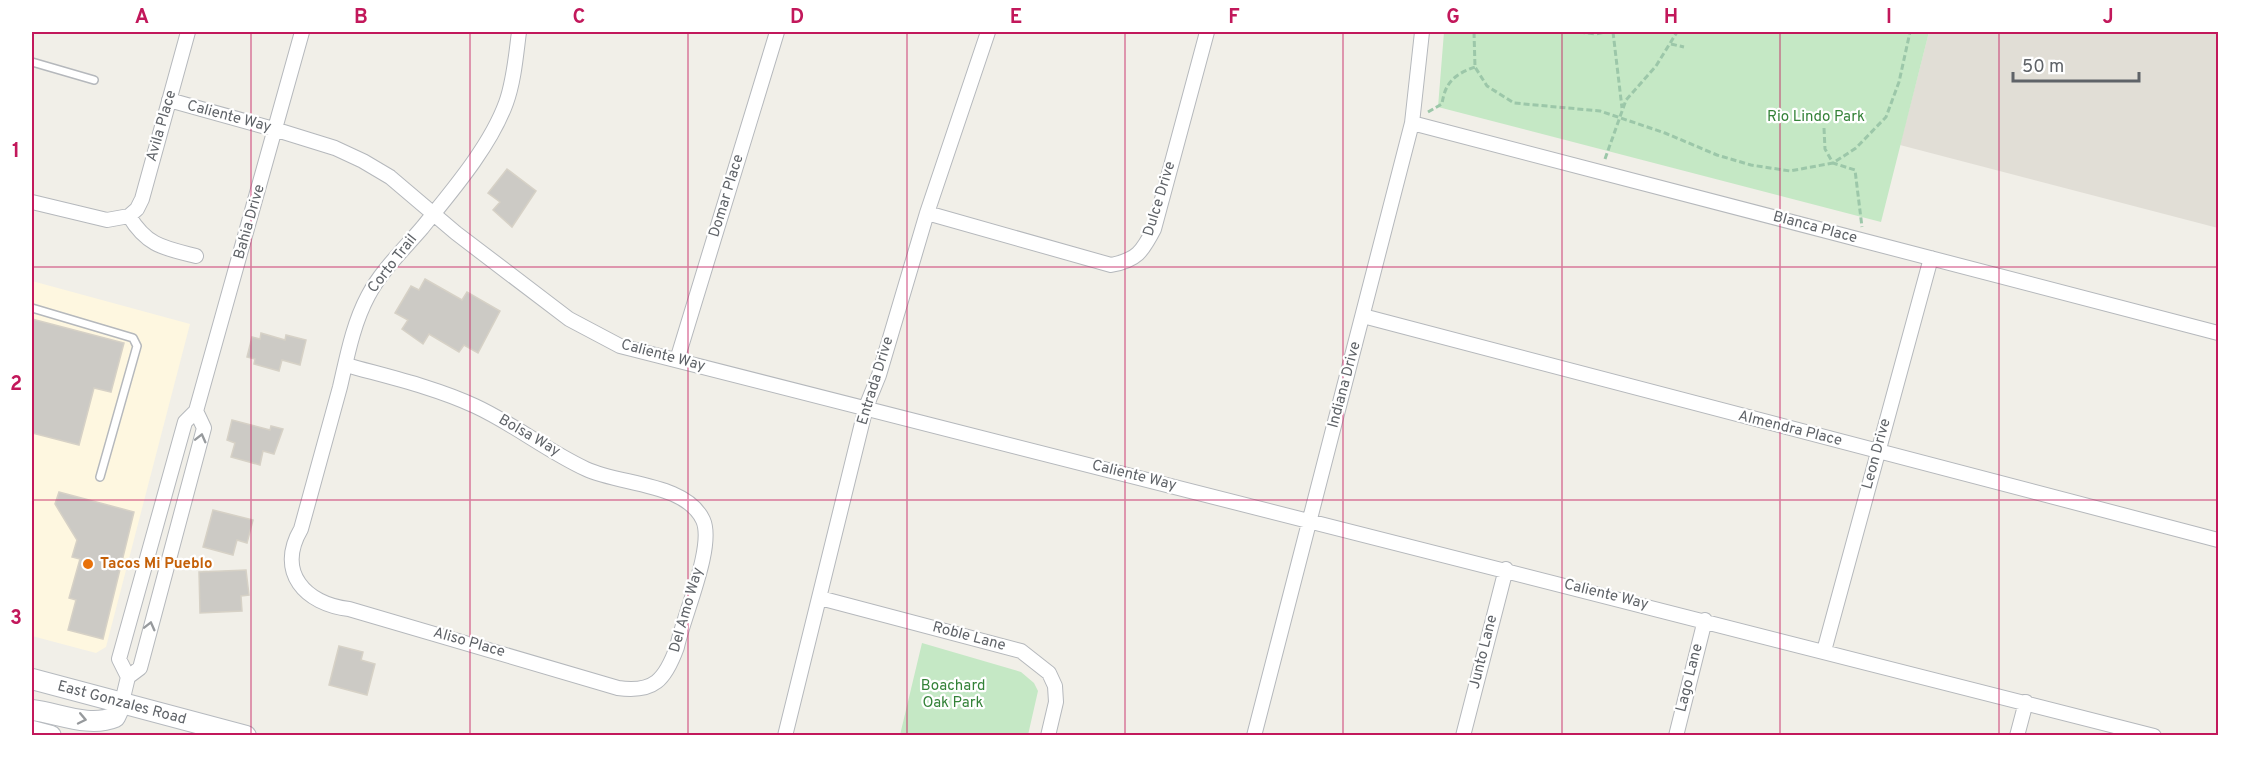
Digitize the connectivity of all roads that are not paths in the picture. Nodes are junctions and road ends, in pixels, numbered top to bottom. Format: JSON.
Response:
{"nodes":[{"id":1,"x":188,"y":32,"type":"edge"},
{"id":2,"x":302,"y":32,"type":"edge"},
{"id":3,"x":519,"y":32,"type":"edge"},
{"id":4,"x":777,"y":32,"type":"edge"},
{"id":5,"x":988,"y":32,"type":"edge"},
{"id":6,"x":1207,"y":32,"type":"edge"},
{"id":7,"x":1422,"y":32,"type":"edge"},
{"id":8,"x":32,"y":62,"type":"edge"},
{"id":9,"x":94,"y":80,"type":"dead end"},
{"id":10,"x":169,"y":100,"type":"junction"},
{"id":11,"x":1412,"y":123,"type":"junction"},
{"id":12,"x":277,"y":130,"type":"junction"},
{"id":13,"x":32,"y":202,"type":"edge"},
{"id":14,"x":927,"y":213,"type":"junction"},
{"id":15,"x":433,"y":214,"type":"junction"},
{"id":16,"x":129,"y":216,"type":"junction"},
{"id":17,"x":196,"y":256,"type":"dead end"},
{"id":18,"x":1931,"y":258,"type":"junction"},
{"id":19,"x":32,"y":308,"type":"edge"},
{"id":20,"x":1363,"y":316,"type":"junction"},
{"id":21,"x":2218,"y":333,"type":"edge"},
{"id":22,"x":677,"y":360,"type":"junction"},
{"id":23,"x":345,"y":364,"type":"junction"},
{"id":24,"x":866,"y":407,"type":"junction"},
{"id":25,"x":196,"y":411,"type":"junction"},
{"id":26,"x":1878,"y":452,"type":"junction"},
{"id":27,"x":100,"y":477,"type":"dead end"},
{"id":28,"x":165,"y":493,"type":"junction"},
{"id":29,"x":703,"y":520,"type":"joint"},
{"id":30,"x":1309,"y":521,"type":"junction"},
{"id":31,"x":2218,"y":540,"type":"edge"},
{"id":32,"x":1506,"y":569,"type":"junction"},
{"id":33,"x":299,"y":585,"type":"joint"},
{"id":34,"x":820,"y":598,"type":"junction"},
{"id":35,"x":157,"y":602,"type":"junction"},
{"id":36,"x":1705,"y":620,"type":"junction"},
{"id":37,"x":1824,"y":651,"type":"junction"},
{"id":38,"x":128,"y":677,"type":"junction"},
{"id":39,"x":32,"y":679,"type":"edge"},
{"id":40,"x":644,"y":689,"type":"joint"},
{"id":41,"x":122,"y":702,"type":"junction"},
{"id":42,"x":2026,"y":702,"type":"junction"},
{"id":43,"x":32,"y":710,"type":"edge"},
{"id":44,"x":32,"y":730,"type":"edge"},
{"id":45,"x":51,"y":735,"type":"edge"},
{"id":46,"x":246,"y":735,"type":"edge"},
{"id":47,"x":785,"y":735,"type":"edge"},
{"id":48,"x":1048,"y":735,"type":"edge"},
{"id":49,"x":1254,"y":735,"type":"edge"},
{"id":50,"x":1463,"y":735,"type":"edge"},
{"id":51,"x":1676,"y":735,"type":"edge"},
{"id":52,"x":2017,"y":735,"type":"edge"},
{"id":53,"x":2154,"y":735,"type":"edge"}],
"edges":[{"from":1,"to":10,"type":"street","name":"Avila Place"},
{"from":2,"to":12,"type":"street","name":"Bahia Drive"},
{"from":3,"to":15,"type":"street","name":"Corto Trail"},
{"from":4,"to":22,"type":"street","name":"Domar Place"},
{"from":5,"to":14,"type":"street","name":"Entrada Drive"},
{"from":6,"to":14,"type":"street","name":"Dulce Drive"},
{"from":7,"to":11,"type":"street","name":"Indiana Drive"},
{"from":8,"to":9,"type":"lane"},
{"from":10,"to":12,"type":"street","name":"Caliente Way"},
{"from":10,"to":16,"type":"street","name":"Avila Place"},
{"from":11,"to":18,"type":"street","name":"Blanca Place"},
{"from":11,"to":20,"type":"street","name":"Indiana Drive"},
{"from":12,"to":15,"type":"street","name":"Caliente Way"},
{"from":12,"to":25,"type":"street","name":"Bahia Drive"},
{"from":13,"to":16,"type":"street"},
{"from":14,"to":24,"type":"street","name":"Entrada Drive"},
{"from":15,"to":22,"type":"street","name":"Caliente Way"},
{"from":15,"to":23,"type":"street","name":"Corto Trail"},
{"from":16,"to":17,"type":"street"},
{"from":18,"to":21,"type":"street","name":"Blanca Place"},
{"from":18,"to":26,"type":"street","name":"Leon Drive"},
{"from":19,"to":27,"type":"lane"},
{"from":20,"to":26,"type":"street","name":"Almendra Place"},
{"from":20,"to":30,"type":"street","name":"Indiana Drive"},
{"from":22,"to":24,"type":"street","name":"Caliente Way"},
{"from":23,"to":29,"type":"street","name":"Bolsa Way"},
{"from":23,"to":33,"type":"street","name":"Corto Trail"},
{"from":24,"to":30,"type":"street","name":"Caliente Way"},
{"from":24,"to":34,"type":"street","name":"Entrada Drive"},
{"from":25,"to":28,"type":"street","name":"Bahia Drive"},
{"from":35,"to":25,"type":"street","name":"Bahia Drive","one_way":true},
{"from":26,"to":31,"type":"street","name":"Almendra Place"},
{"from":26,"to":37,"type":"street","name":"Leon Drive"},
{"from":28,"to":35,"type":"street"},
{"from":28,"to":38,"type":"street","name":"Bahia Drive"},
{"from":29,"to":40,"type":"street","name":"Del Amo Way"},
{"from":30,"to":32,"type":"street","name":"Caliente Way"},
{"from":30,"to":49,"type":"street","name":"Indiana Drive"},
{"from":32,"to":36,"type":"street","name":"Caliente Way"},
{"from":32,"to":50,"type":"street","name":"Junto Lane"},
{"from":33,"to":40,"type":"street","name":"Aliso Place"},
{"from":34,"to":47,"type":"street","name":"Entrada Drive"},
{"from":34,"to":48,"type":"street","name":"Roble Lane"},
{"from":38,"to":35,"type":"street","name":"Bahia Drive","one_way":true},
{"from":36,"to":37,"type":"street","name":"Caliente Way"},
{"from":36,"to":51,"type":"street","name":"Lago Lane"},
{"from":37,"to":42,"type":"street","name":"Caliente Way"},
{"from":38,"to":41,"type":"street","name":"Bahia Drive"},
{"from":39,"to":41,"type":"main road","name":"East Gonzales Road"},
{"from":43,"to":41,"type":"main road","one_way":true},
{"from":41,"to":46,"type":"main road","name":"East Gonzales Road"},
{"from":42,"to":52,"type":"street"},
{"from":42,"to":53,"type":"street","name":"Caliente Way"},
{"from":44,"to":45,"type":"main road"}]}
